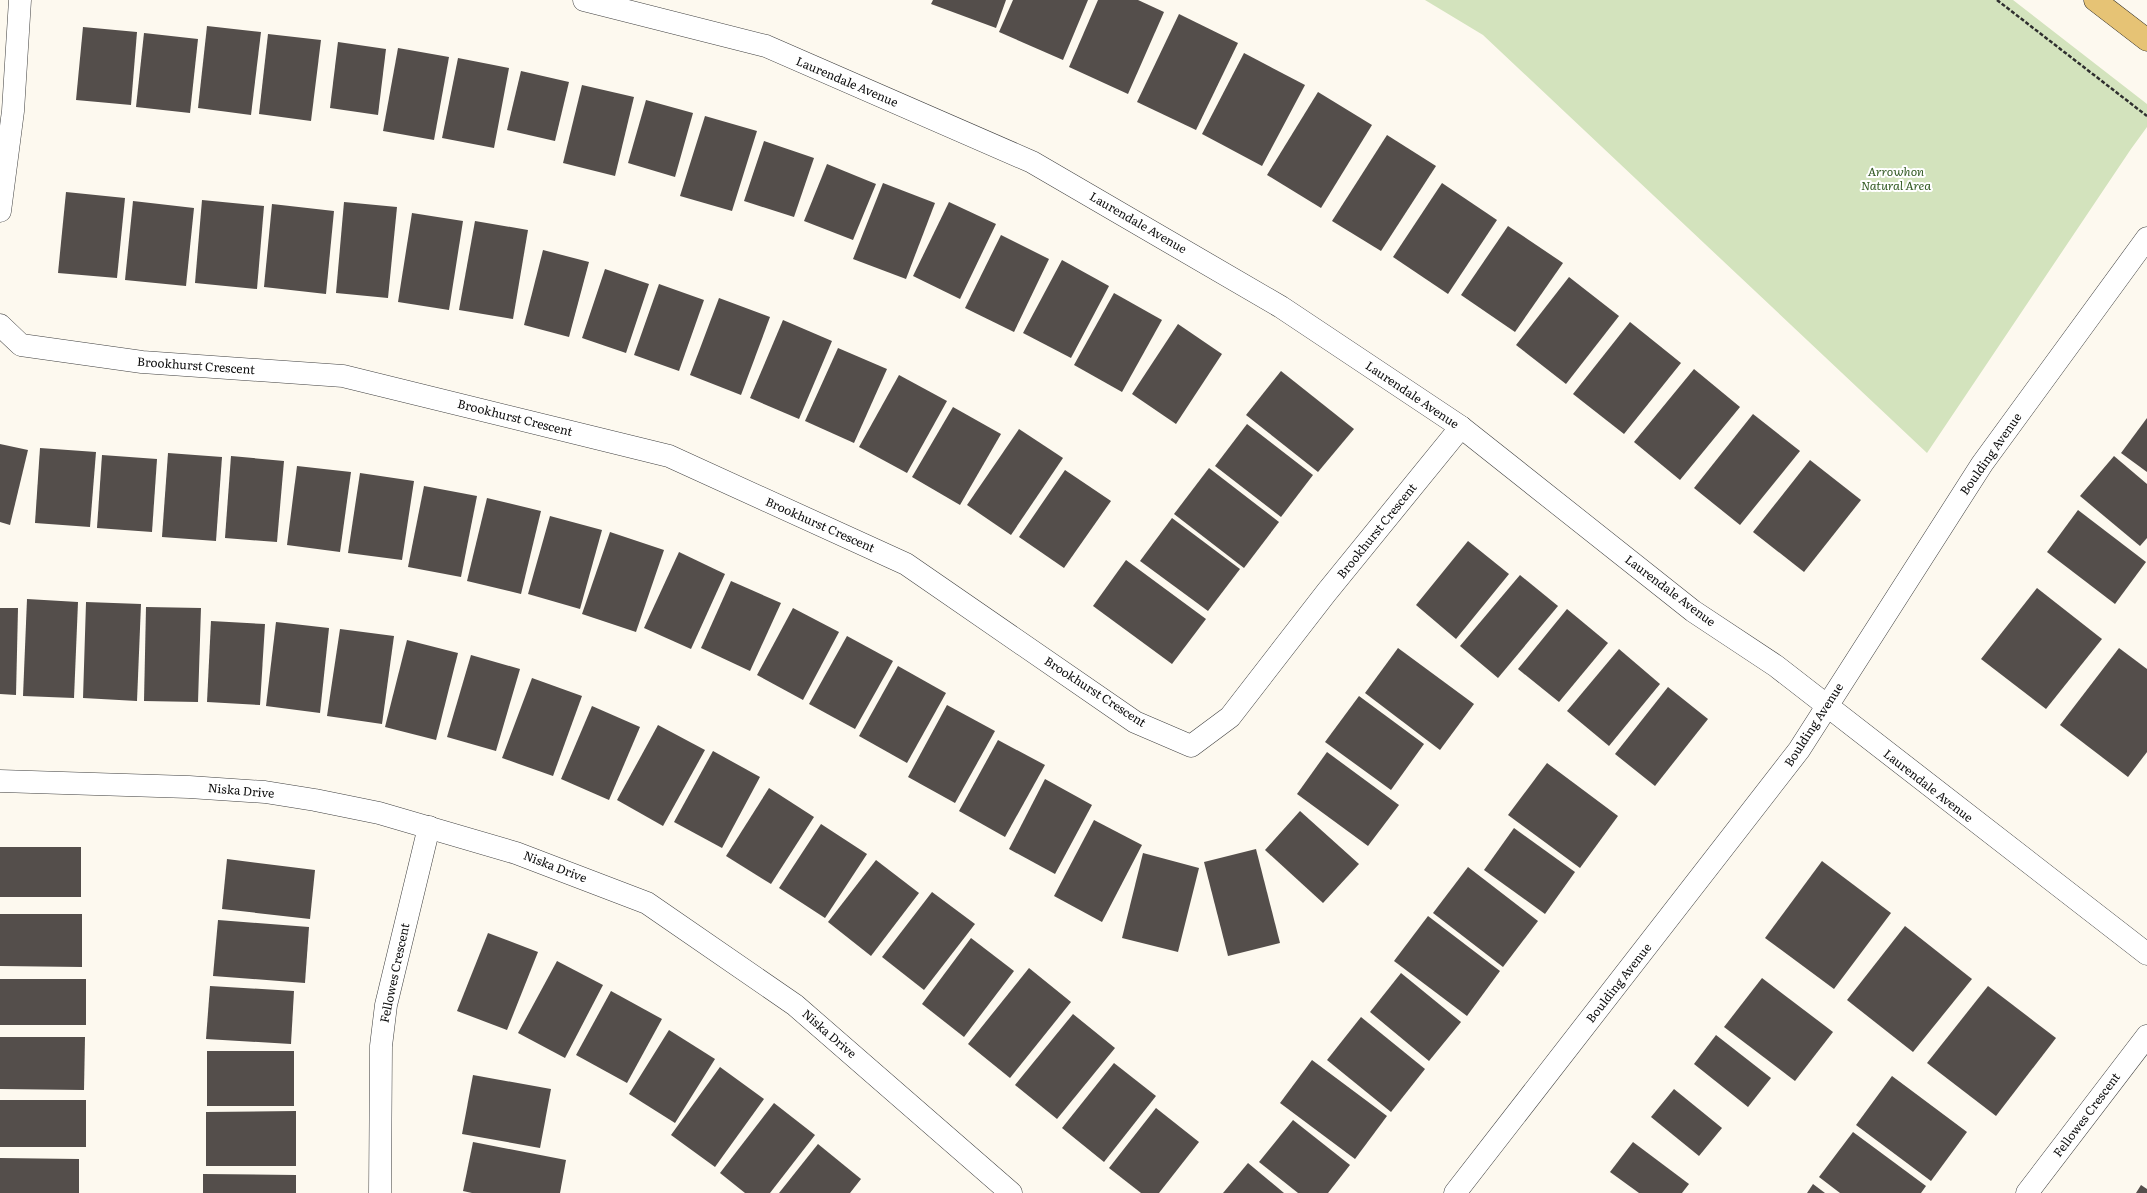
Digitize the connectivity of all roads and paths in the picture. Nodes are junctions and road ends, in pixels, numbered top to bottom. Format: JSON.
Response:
{"nodes":[{"id":1,"x":20,"y":0,"type":"edge"},
{"id":2,"x":584,"y":0,"type":"edge"},
{"id":3,"x":1997,"y":0,"type":"edge"},
{"id":4,"x":2095,"y":0,"type":"edge"},
{"id":5,"x":2147,"y":40,"type":"edge"},
{"id":6,"x":2147,"y":116,"type":"edge"},
{"id":7,"x":0,"y":211,"type":"edge"},
{"id":8,"x":2147,"y":238,"type":"edge"},
{"id":9,"x":0,"y":325,"type":"edge"},
{"id":10,"x":1461,"y":427,"type":"junction"},
{"id":11,"x":1826,"y":706,"type":"junction"},
{"id":12,"x":0,"y":782,"type":"edge"},
{"id":13,"x":429,"y":827,"type":"junction"},
{"id":14,"x":2147,"y":954,"type":"edge"},
{"id":15,"x":2147,"y":1036,"type":"edge"},
{"id":16,"x":380,"y":1193,"type":"edge"},
{"id":17,"x":1011,"y":1193,"type":"edge"},
{"id":18,"x":1455,"y":1193,"type":"edge"},
{"id":19,"x":2027,"y":1193,"type":"edge"}],
"edges":[{"from":1,"to":7,"type":"street"},
{"from":2,"to":10,"type":"street","name":"Laurendale Avenue"},
{"from":3,"to":6,"type":"path"},
{"from":4,"to":5,"type":"main road"},
{"from":8,"to":11,"type":"street","name":"Boulding Avenue"},
{"from":9,"to":10,"type":"street","name":"Brookhurst Crescent"},
{"from":10,"to":11,"type":"street","name":"Laurendale Avenue"},
{"from":11,"to":14,"type":"street","name":"Laurendale Avenue"},
{"from":11,"to":18,"type":"street","name":"Boulding Avenue"},
{"from":12,"to":13,"type":"street","name":"Niska Drive"},
{"from":13,"to":16,"type":"street","name":"Fellowes Crescent"},
{"from":13,"to":17,"type":"street","name":"Niska Drive"},
{"from":15,"to":19,"type":"street","name":"Fellowes Crescent"}]}
